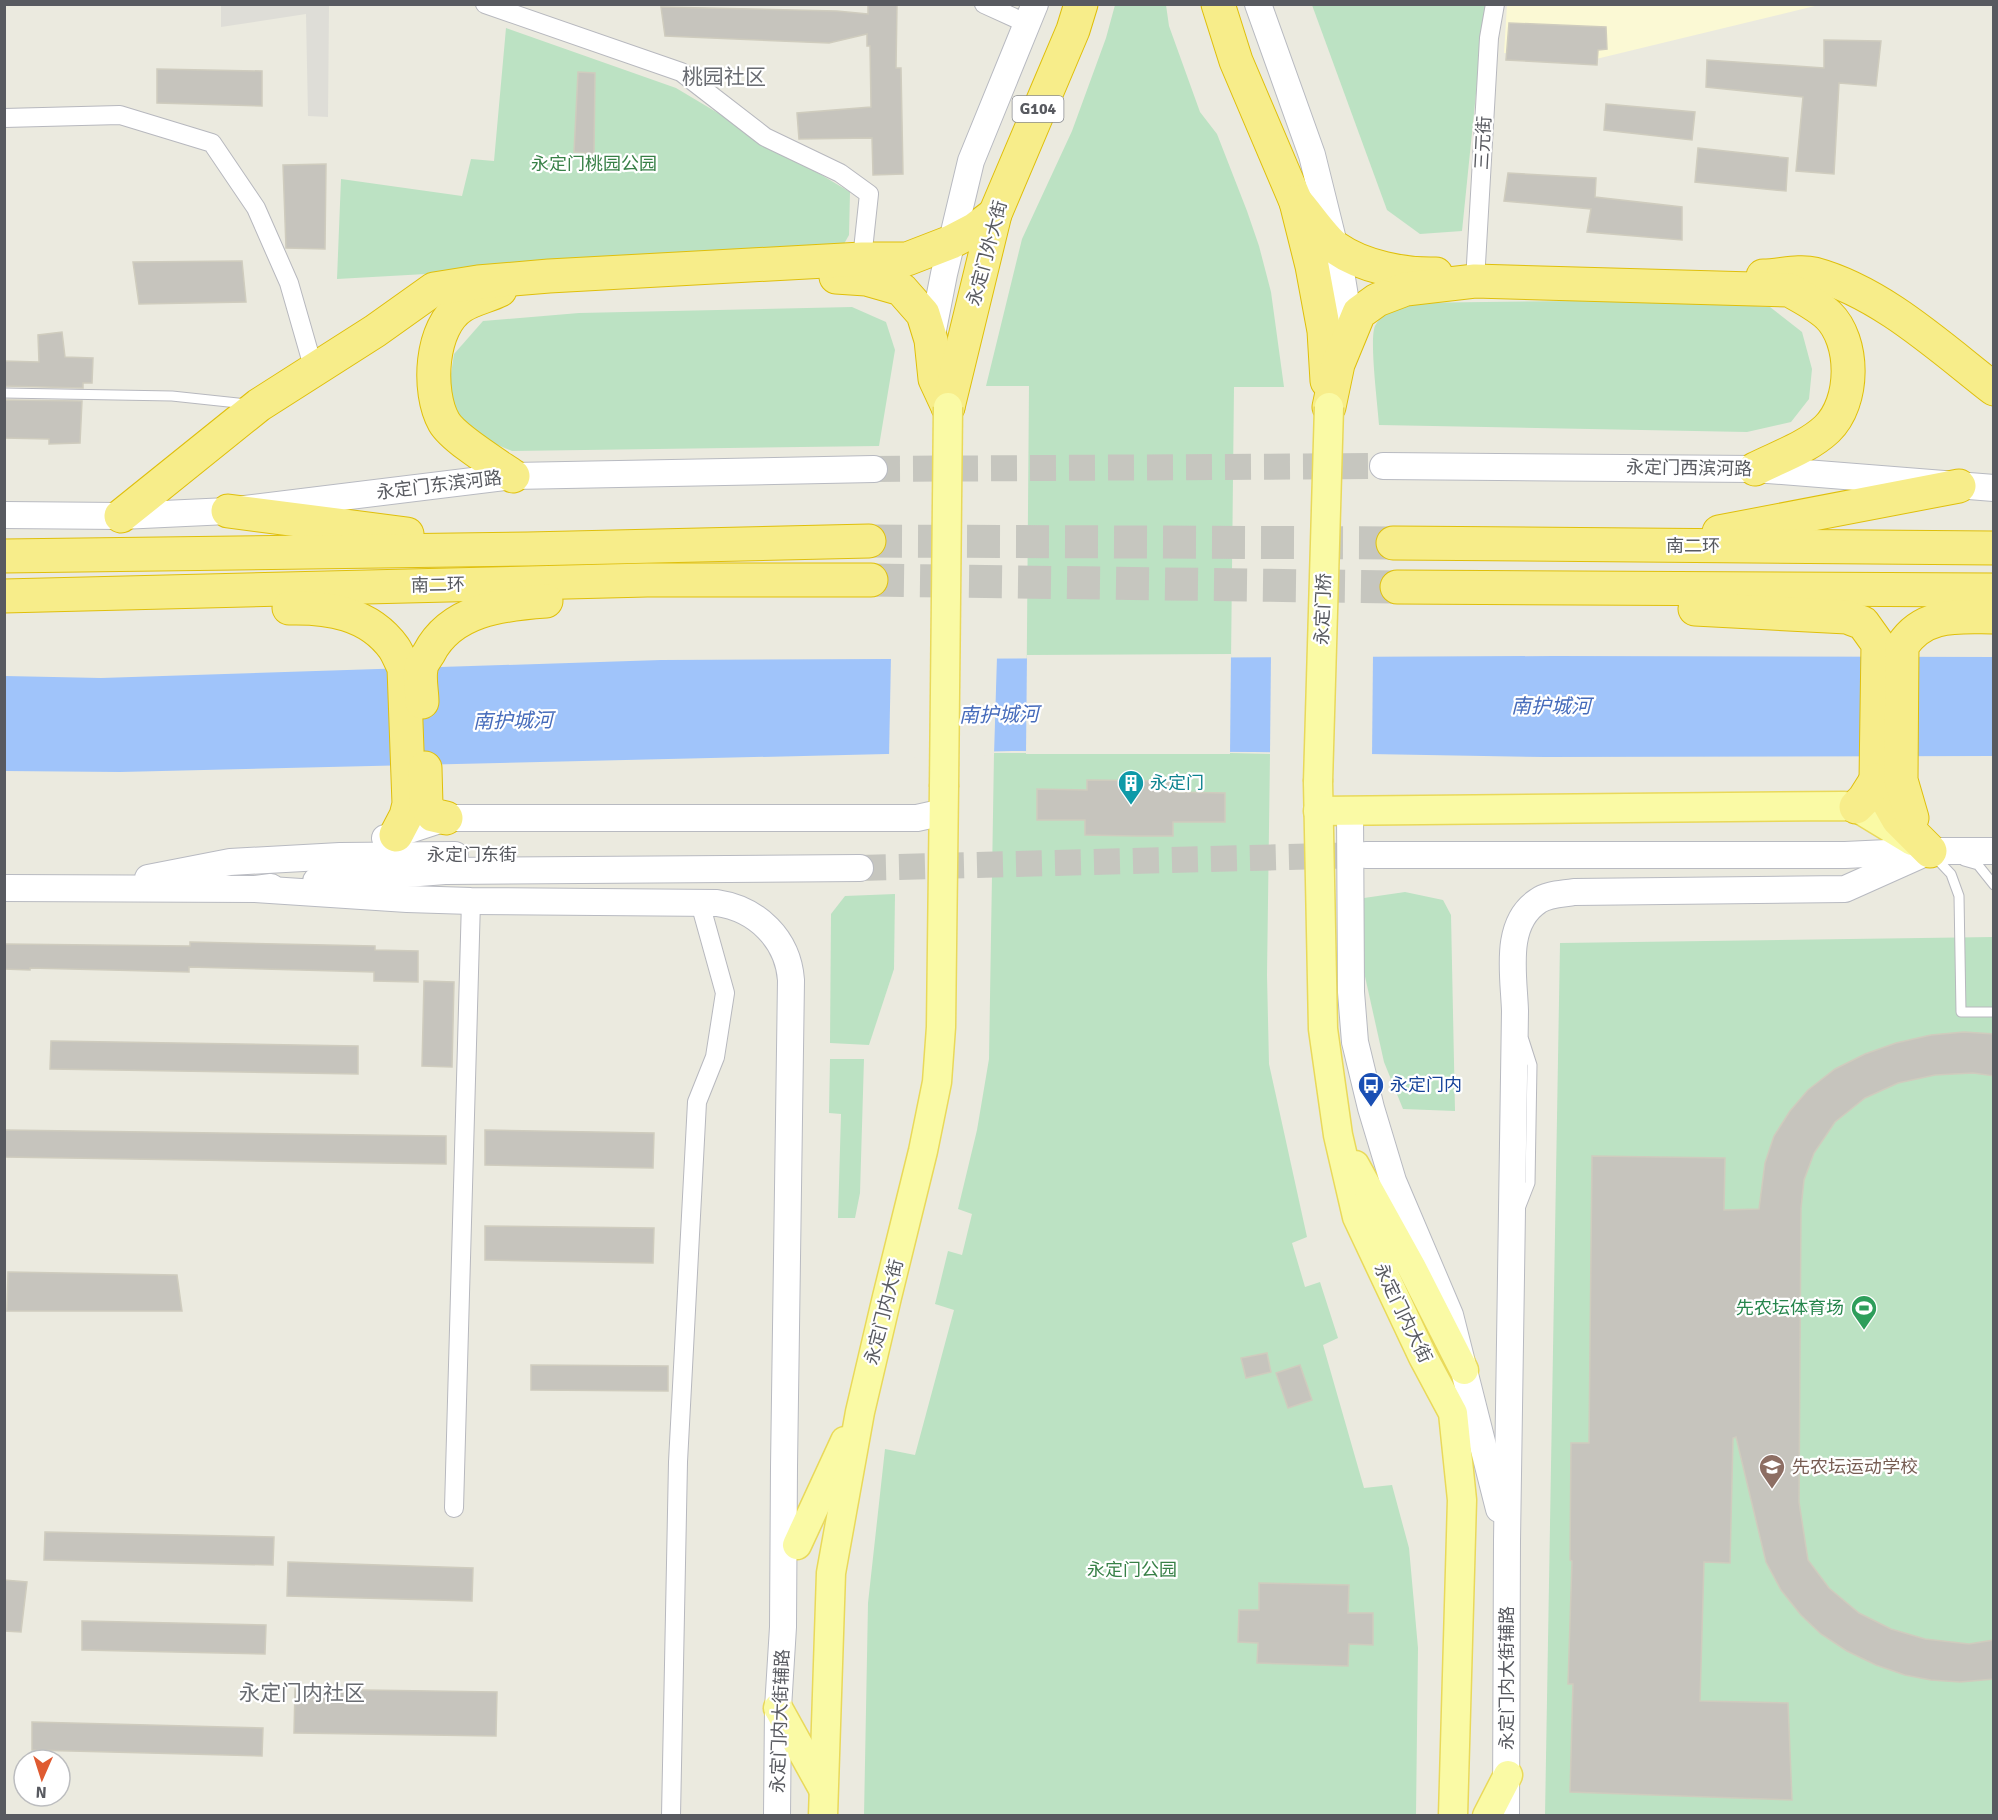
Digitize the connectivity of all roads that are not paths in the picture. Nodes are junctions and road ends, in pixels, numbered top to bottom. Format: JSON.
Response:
{"nodes":[{"id":1,"x":485,"y":4,"type":"edge"},
{"id":2,"x":984,"y":4,"type":"edge"},
{"id":3,"x":1081,"y":4,"type":"edge"},
{"id":4,"x":1218,"y":4,"type":"edge"},
{"id":5,"x":1258,"y":4,"type":"edge"},
{"id":6,"x":1495,"y":4,"type":"edge"},
{"id":7,"x":1031,"y":14,"type":"edge"},
{"id":8,"x":4,"y":118,"type":"edge"},
{"id":9,"x":1296,"y":202,"type":"junction"},
{"id":10,"x":995,"y":214,"type":"junction"},
{"id":11,"x":951,"y":242,"type":"junction"},
{"id":12,"x":1335,"y":248,"type":"junction"},
{"id":13,"x":862,"y":259,"type":"junction"},
{"id":14,"x":1475,"y":278,"type":"junction"},
{"id":15,"x":1351,"y":333,"type":"junction"},
{"id":16,"x":931,"y":340,"type":"junction"},
{"id":17,"x":314,"y":370,"type":"junction"},
{"id":18,"x":1994,"y":389,"type":"edge"},
{"id":19,"x":4,"y":393,"type":"edge"},
{"id":20,"x":259,"y":405,"type":"junction"},
{"id":21,"x":948,"y":407,"type":"junction"},
{"id":22,"x":1329,"y":407,"type":"junction"},
{"id":23,"x":1383,"y":465,"type":"tunnel mouth"},
{"id":24,"x":1755,"y":468,"type":"junction"},
{"id":25,"x":874,"y":469,"type":"tunnel mouth"},
{"id":26,"x":513,"y":476,"type":"junction"},
{"id":27,"x":1959,"y":486,"type":"junction"},
{"id":28,"x":1994,"y":488,"type":"edge"},
{"id":29,"x":228,"y":511,"type":"junction"},
{"id":30,"x":4,"y":514,"type":"edge"},
{"id":31,"x":121,"y":516,"type":"junction"},
{"id":32,"x":869,"y":541,"type":"tunnel mouth"},
{"id":33,"x":1393,"y":543,"type":"tunnel mouth"},
{"id":34,"x":1644,"y":546,"type":"junction"},
{"id":35,"x":1994,"y":548,"type":"edge"},
{"id":36,"x":528,"y":549,"type":"junction"},
{"id":37,"x":4,"y":556,"type":"edge"},
{"id":38,"x":647,"y":580,"type":"junction"},
{"id":39,"x":871,"y":580,"type":"tunnel mouth"},
{"id":40,"x":1397,"y":587,"type":"tunnel mouth"},
{"id":41,"x":1637,"y":587,"type":"junction"},
{"id":42,"x":1994,"y":590,"type":"edge"},
{"id":43,"x":124,"y":592,"type":"junction"},
{"id":44,"x":4,"y":596,"type":"edge"},
{"id":45,"x":1994,"y":617,"type":"edge"},
{"id":46,"x":1890,"y":645,"type":"junction"},
{"id":47,"x":1889,"y":780,"type":"junction"},
{"id":48,"x":944,"y":798,"type":"junction"},
{"id":49,"x":1856,"y":807,"type":"junction"},
{"id":50,"x":427,"y":809,"type":"junction"},
{"id":51,"x":1318,"y":811,"type":"junction"},
{"id":52,"x":1350,"y":812,"type":"junction"},
{"id":53,"x":396,"y":835,"type":"joint"},
{"id":54,"x":1366,"y":848,"type":"tunnel mouth"},
{"id":55,"x":1930,"y":851,"type":"junction"},
{"id":56,"x":1994,"y":851,"type":"edge"},
{"id":57,"x":340,"y":856,"type":"junction"},
{"id":58,"x":1994,"y":885,"type":"edge"},
{"id":59,"x":4,"y":888,"type":"edge"},
{"id":60,"x":255,"y":889,"type":"junction"},
{"id":61,"x":87,"y":890,"type":"junction"},
{"id":62,"x":471,"y":901,"type":"junction"},
{"id":63,"x":700,"y":903,"type":"junction"},
{"id":64,"x":1994,"y":1012,"type":"edge"},
{"id":65,"x":1338,"y":1135,"type":"junction"},
{"id":66,"x":1464,"y":1370,"type":"junction"},
{"id":67,"x":860,"y":1412,"type":"junction"},
{"id":68,"x":454,"y":1508,"type":"dead end"},
{"id":69,"x":1507,"y":1541,"type":"junction"},
{"id":70,"x":797,"y":1545,"type":"joint"},
{"id":71,"x":783,"y":1627,"type":"junction"},
{"id":72,"x":778,"y":1708,"type":"junction"},
{"id":73,"x":1508,"y":1775,"type":"junction"},
{"id":74,"x":823,"y":1802,"type":"edge"},
{"id":75,"x":671,"y":1815,"type":"edge"},
{"id":76,"x":777,"y":1815,"type":"edge"},
{"id":77,"x":1453,"y":1815,"type":"edge"},
{"id":78,"x":1487,"y":1815,"type":"edge"},
{"id":79,"x":1506,"y":1815,"type":"edge"}],
"edges":[{"from":1,"to":13,"type":"street"},
{"from":2,"to":7,"type":"street"},
{"from":3,"to":10,"type":"highway","name":"永定门外大街","number":"G104"},
{"from":4,"to":9,"type":"highway"},
{"from":5,"to":12,"type":"street"},
{"from":6,"to":14,"type":"street","name":"三元街"},
{"from":7,"to":11,"type":"street","name":"永定门外大街"},
{"from":8,"to":17,"type":"street"},
{"from":9,"to":12,"type":"highway"},
{"from":9,"to":22,"type":"highway"},
{"from":10,"to":11,"type":"highway"},
{"from":10,"to":21,"type":"highway","name":"永定门外大街","number":"G104"},
{"from":11,"to":13,"type":"highway"},
{"from":11,"to":16,"type":"street","name":"永定门外大街"},
{"from":12,"to":14,"type":"highway"},
{"from":12,"to":15,"type":"street"},
{"from":13,"to":17,"type":"highway"},
{"from":14,"to":15,"type":"highway"},
{"from":14,"to":18,"type":"highway"},
{"from":14,"to":24,"type":"highway"},
{"from":15,"to":22,"type":"highway"},
{"from":16,"to":21,"type":"highway"},
{"from":16,"to":26,"type":"highway"},
{"from":17,"to":20,"type":"highway"},
{"from":19,"to":20,"type":"lane"},
{"from":20,"to":31,"type":"highway"},
{"from":21,"to":48,"type":"main road","bridge":true},
{"from":22,"to":51,"type":"main road","name":"永定门桥","bridge":true},
{"from":23,"to":24,"type":"street","name":"永定门西滨河路"},
{"from":24,"to":27,"type":"street","name":"永定门西滨河路"},
{"from":25,"to":26,"type":"street","name":"永定门东滨河路"},
{"from":26,"to":29,"type":"street","name":"永定门东滨河路"},
{"from":27,"to":28,"type":"street","name":"永定门西滨河路"},
{"from":27,"to":34,"type":"highway"},
{"from":29,"to":31,"type":"street","name":"永定门东滨河路"},
{"from":29,"to":36,"type":"highway"},
{"from":30,"to":31,"type":"street","name":"永定门东滨河路"},
{"from":32,"to":36,"type":"highway","name":"南二环"},
{"from":33,"to":34,"type":"highway","name":"南二环"},
{"from":34,"to":35,"type":"highway","name":"南二环"},
{"from":36,"to":37,"type":"highway","name":"南二环"},
{"from":38,"to":39,"type":"highway","name":"南二环"},
{"from":38,"to":43,"type":"highway","name":"南二环"},
{"from":38,"to":50,"type":"highway"},
{"from":40,"to":41,"type":"highway"},
{"from":41,"to":42,"type":"highway"},
{"from":41,"to":46,"type":"highway"},
{"from":43,"to":44,"type":"highway","name":"南二环"},
{"from":43,"to":50,"type":"highway"},
{"from":45,"to":46,"type":"highway"},
{"from":46,"to":47,"type":"highway"},
{"from":47,"to":49,"type":"highway"},
{"from":47,"to":55,"type":"highway"},
{"from":48,"to":50,"type":"street"},
{"from":48,"to":67,"type":"main road","name":"永定门内大街"},
{"from":49,"to":52,"type":"main road"},
{"from":49,"to":55,"type":"main road"},
{"from":50,"to":53,"type":"highway"},
{"from":51,"to":52,"type":"main road"},
{"from":51,"to":65,"type":"main road","name":"永定门内大街"},
{"from":52,"to":66,"type":"street"},
{"from":53,"to":57,"type":"street"},
{"from":54,"to":55,"type":"street"},
{"from":55,"to":56,"type":"street"},
{"from":55,"to":58,"type":"lane"},
{"from":55,"to":64,"type":"lane"},
{"from":55,"to":69,"type":"street"},
{"from":57,"to":60,"type":"street","name":"永定门东街"},
{"from":57,"to":61,"type":"street","name":"永定门东街"},
{"from":59,"to":61,"type":"street","name":"永定门东街"},
{"from":60,"to":61,"type":"street","name":"永定门东街"},
{"from":60,"to":62,"type":"street"},
{"from":62,"to":63,"type":"street"},
{"from":62,"to":68,"type":"street"},
{"from":63,"to":71,"type":"street"},
{"from":63,"to":75,"type":"street"},
{"from":65,"to":66,"type":"main road"},
{"from":65,"to":77,"type":"main road","name":"永定门内大街"},
{"from":66,"to":69,"type":"street"},
{"from":67,"to":70,"type":"main road"},
{"from":67,"to":74,"type":"main road","name":"永定门内大街"},
{"from":69,"to":73,"type":"street","name":"永定门内大街辅路"},
{"from":70,"to":71,"type":"street"},
{"from":71,"to":72,"type":"street","name":"永定门内大街辅路"},
{"from":72,"to":74,"type":"main road"},
{"from":72,"to":76,"type":"street","name":"永定门内大街辅路"},
{"from":73,"to":78,"type":"main road"},
{"from":73,"to":79,"type":"street","name":"永定门内大街辅路"}]}
